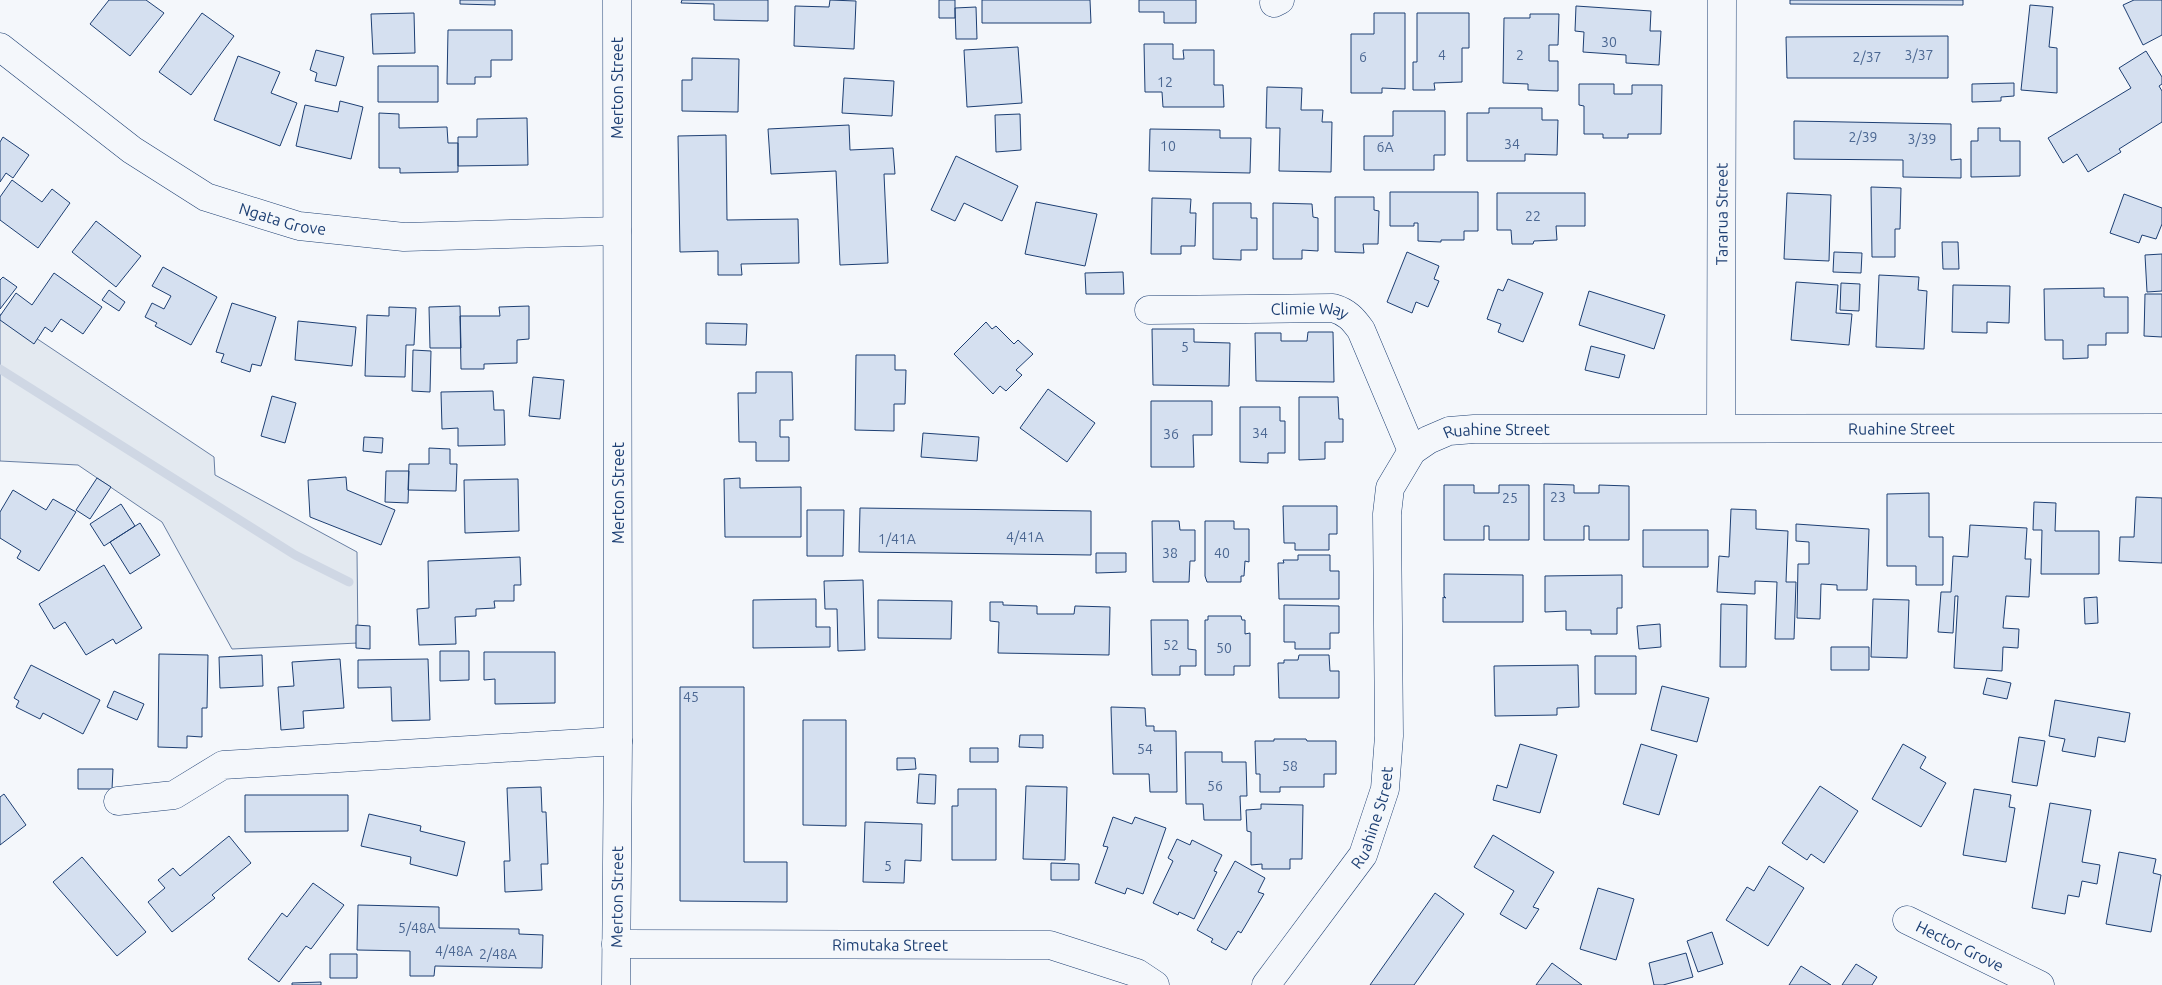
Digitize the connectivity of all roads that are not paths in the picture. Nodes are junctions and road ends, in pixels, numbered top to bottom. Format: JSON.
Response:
{"nodes":[{"id":1,"x":617,"y":0,"type":"edge"},
{"id":2,"x":1722,"y":0,"type":"edge"},
{"id":3,"x":0,"y":47,"type":"edge"},
{"id":4,"x":617,"y":231,"type":"junction"},
{"id":5,"x":1149,"y":310,"type":"dead end"},
{"id":6,"x":1722,"y":428,"type":"junction"},
{"id":7,"x":2162,"y":428,"type":"edge"},
{"id":8,"x":1412,"y":451,"type":"junction"},
{"id":9,"x":618,"y":741,"type":"junction"},
{"id":10,"x":118,"y":801,"type":"dead end"},
{"id":11,"x":1907,"y":920,"type":"dead end"},
{"id":12,"x":616,"y":944,"type":"junction"},
{"id":13,"x":616,"y":985,"type":"edge"},
{"id":14,"x":1156,"y":985,"type":"edge"},
{"id":15,"x":1266,"y":985,"type":"edge"},
{"id":16,"x":2040,"y":985,"type":"edge"}],
"edges":[{"from":1,"to":4,"type":"street","name":"Merton Street"},
{"from":2,"to":6,"type":"street","name":"Tararua Street"},
{"from":3,"to":4,"type":"street","name":"Ngata Grove"},
{"from":4,"to":9,"type":"street","name":"Merton Street"},
{"from":5,"to":8,"type":"street","name":"Climie Way"},
{"from":6,"to":7,"type":"street","name":"Ruahine Street"},
{"from":6,"to":8,"type":"street","name":"Ruahine Street"},
{"from":8,"to":15,"type":"street","name":"Ruahine Street"},
{"from":9,"to":10,"type":"street"},
{"from":9,"to":12,"type":"street","name":"Merton Street"},
{"from":11,"to":16,"type":"street","name":"Hector Grove"},
{"from":12,"to":13,"type":"street","name":"Merton Street"},
{"from":12,"to":14,"type":"street","name":"Rimutaka Street"}]}
